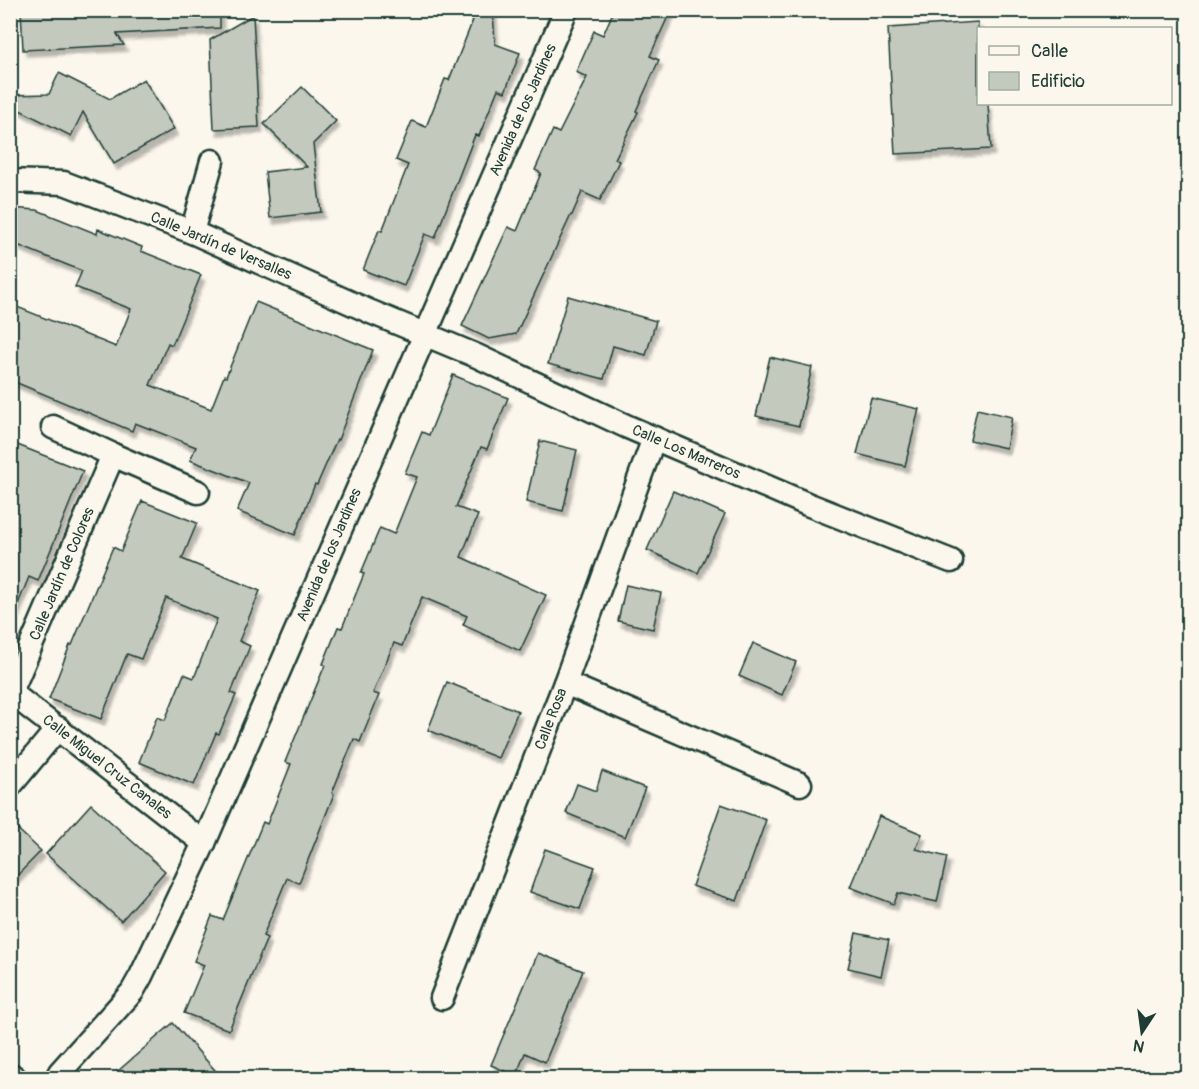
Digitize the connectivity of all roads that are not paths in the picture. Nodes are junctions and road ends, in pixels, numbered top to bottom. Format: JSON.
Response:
{"nodes":[{"id":1,"x":566,"y":10,"type":"edge"},
{"id":2,"x":212,"y":161,"type":"dead end"},
{"id":3,"x":10,"y":181,"type":"edge"},
{"id":4,"x":192,"y":232,"type":"junction"},
{"id":5,"x":425,"y":335,"type":"junction"},
{"id":6,"x":53,"y":427,"type":"dead end"},
{"id":7,"x":654,"y":438,"type":"junction"},
{"id":8,"x":113,"y":455,"type":"junction"},
{"id":9,"x":198,"y":492,"type":"dead end"},
{"id":10,"x":951,"y":561,"type":"dead end"},
{"id":11,"x":565,"y":683,"type":"junction"},
{"id":12,"x":11,"y":692,"type":"edge"},
{"id":13,"x":58,"y":728,"type":"junction"},
{"id":14,"x":800,"y":784,"type":"dead end"},
{"id":15,"x":10,"y":786,"type":"edge"},
{"id":16,"x":204,"y":843,"type":"junction"},
{"id":17,"x":441,"y":998,"type":"dead end"},
{"id":18,"x":10,"y":1074,"type":"edge"},
{"id":19,"x":15,"y":1078,"type":"edge"},
{"id":20,"x":57,"y":1078,"type":"edge"}],
"edges":[{"from":1,"to":5,"type":"street","name":"Avenida de los Jardines"},
{"from":2,"to":4,"type":"street"},
{"from":3,"to":4,"type":"street","name":"Calle Jardín de Versalles"},
{"from":4,"to":5,"type":"street","name":"Calle Jardín de Versalles"},
{"from":5,"to":7,"type":"street","name":"Calle Los Marreros"},
{"from":5,"to":16,"type":"street","name":"Avenida de los Jardines"},
{"from":6,"to":8,"type":"street"},
{"from":7,"to":10,"type":"street","name":"Calle Los Marreros"},
{"from":7,"to":11,"type":"street","name":"Calle Rosa"},
{"from":8,"to":9,"type":"street"},
{"from":8,"to":12,"type":"street","name":"Calle Jardín de Colores"},
{"from":11,"to":14,"type":"street"},
{"from":11,"to":17,"type":"street","name":"Calle Rosa"},
{"from":12,"to":13,"type":"street","name":"Calle Miguel Cruz Canales"},
{"from":13,"to":15,"type":"street"},
{"from":13,"to":16,"type":"street","name":"Calle Miguel Cruz Canales"},
{"from":16,"to":20,"type":"street","name":"Avenida de los Jardines"},
{"from":18,"to":19,"type":"street"}]}
